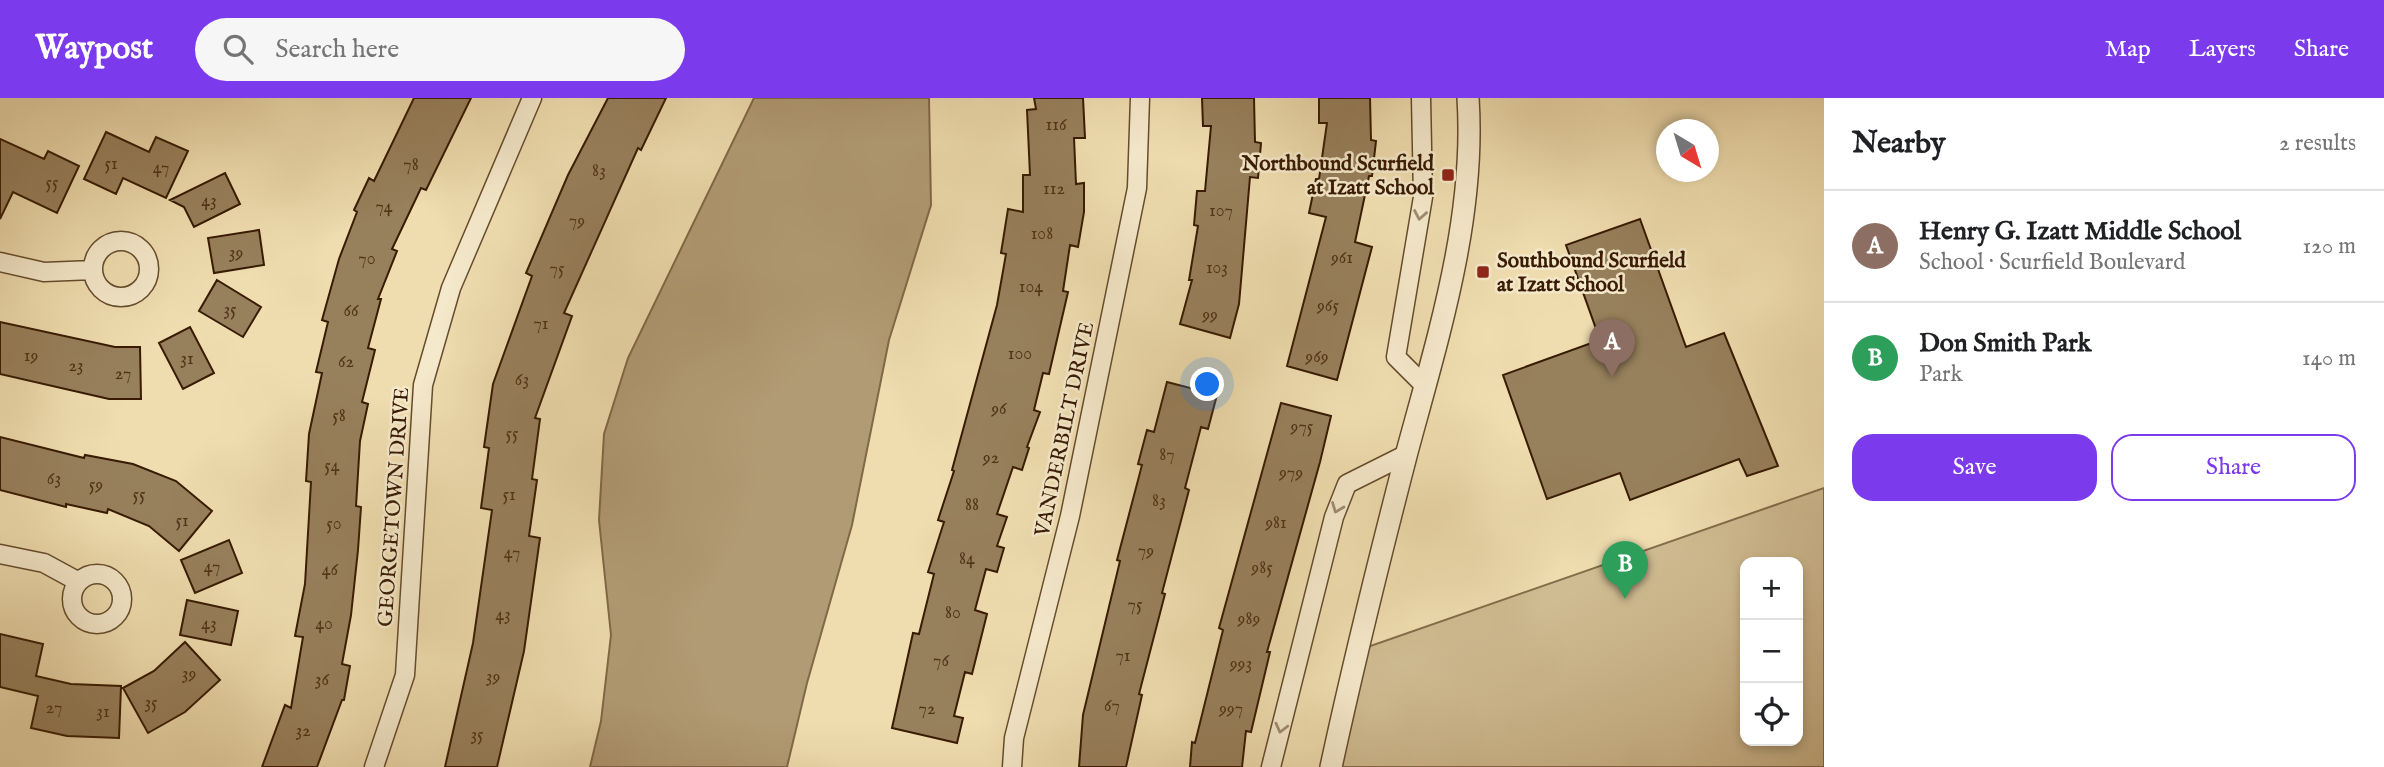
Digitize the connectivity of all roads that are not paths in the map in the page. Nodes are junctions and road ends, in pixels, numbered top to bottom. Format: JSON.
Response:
{"nodes":[{"id":1,"x":532,"y":98,"type":"edge"},
{"id":2,"x":1140,"y":98,"type":"edge"},
{"id":3,"x":1421,"y":98,"type":"edge"},
{"id":4,"x":1468,"y":98,"type":"edge"},
{"id":5,"x":0,"y":262,"type":"edge"},
{"id":6,"x":93,"y":270,"type":"dead end"},
{"id":7,"x":1425,"y":386,"type":"junction"},
{"id":8,"x":1407,"y":454,"type":"junction"},
{"id":9,"x":0,"y":554,"type":"edge"},
{"id":10,"x":79,"y":582,"type":"dead end"},
{"id":11,"x":374,"y":767,"type":"edge"},
{"id":12,"x":1012,"y":767,"type":"edge"},
{"id":13,"x":1271,"y":767,"type":"edge"},
{"id":14,"x":1331,"y":767,"type":"edge"}],
"edges":[{"from":1,"to":11,"type":"street","name":"GEORGETOWN DRIVE"},
{"from":2,"to":12,"type":"street","name":"VANDERBILT DRIVE"},
{"from":3,"to":7,"type":"street","one_way":true},
{"from":4,"to":7,"type":"street"},
{"from":5,"to":6,"type":"street"},
{"from":7,"to":8,"type":"street"},
{"from":8,"to":13,"type":"street","one_way":true},
{"from":8,"to":14,"type":"street"},
{"from":9,"to":10,"type":"street"}]}
